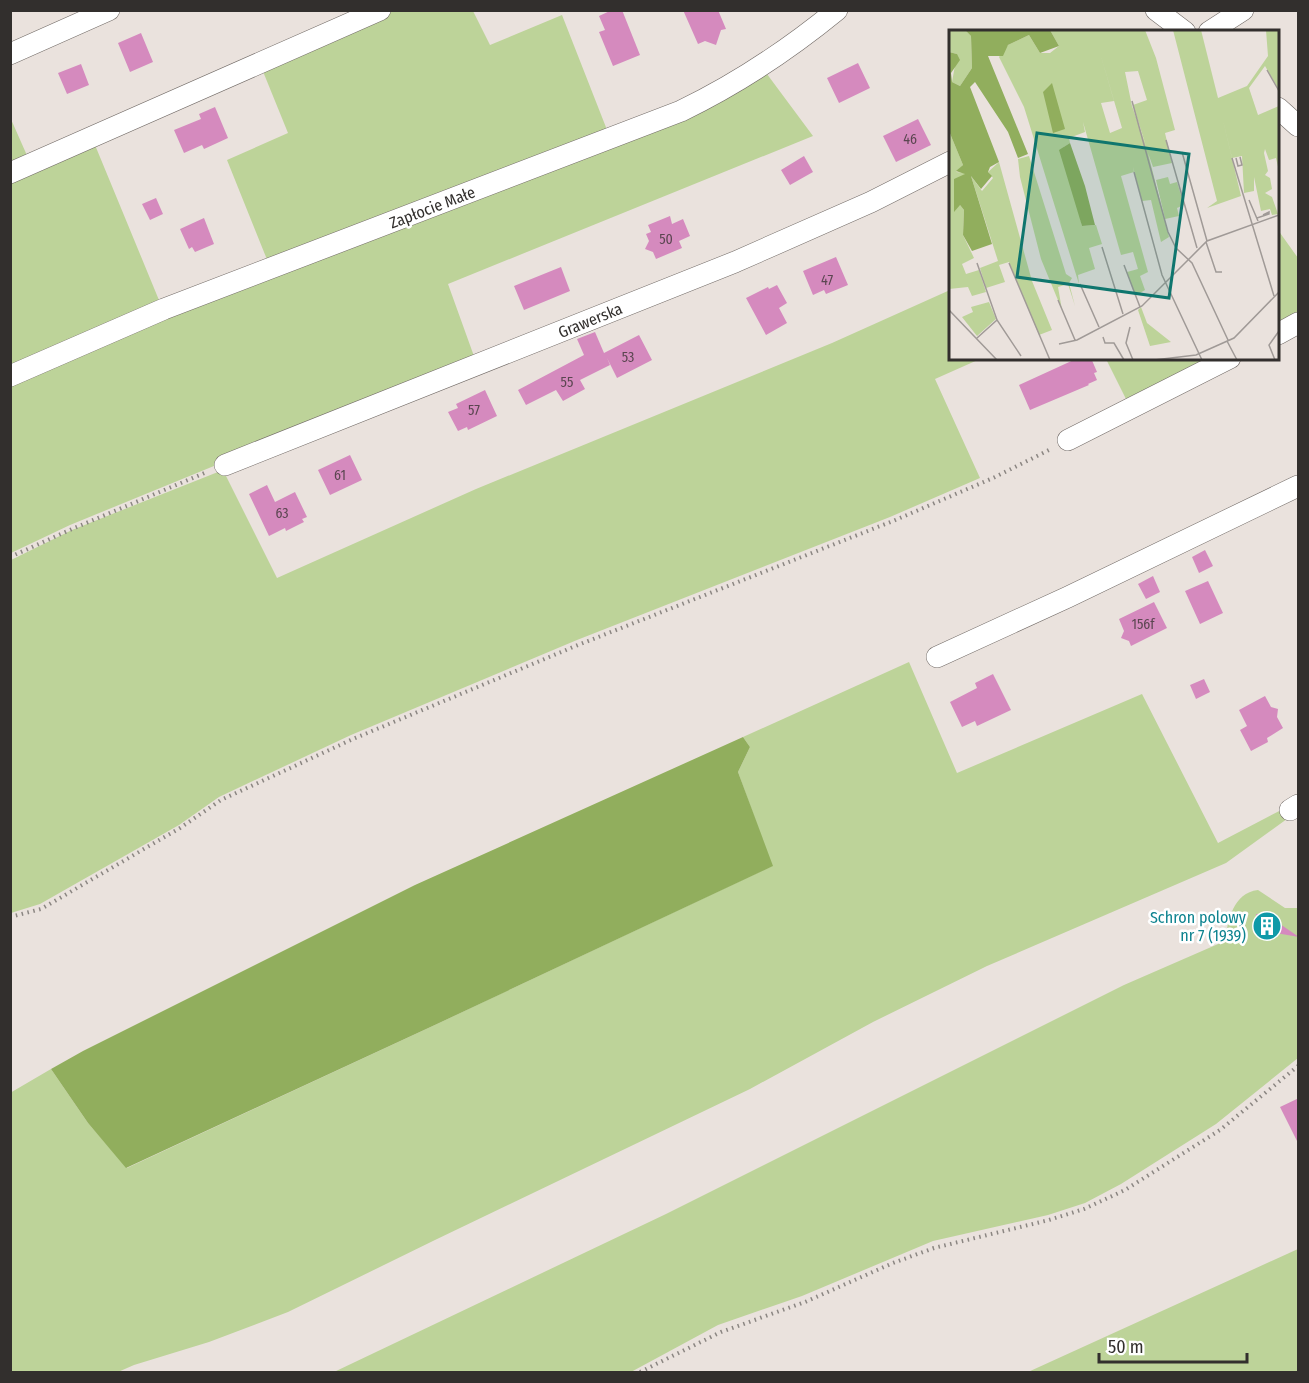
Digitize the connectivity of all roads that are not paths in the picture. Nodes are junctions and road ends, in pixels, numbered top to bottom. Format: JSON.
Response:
{"nodes":[{"id":1,"x":109,"y":10,"type":"edge"},
{"id":2,"x":380,"y":10,"type":"edge"},
{"id":3,"x":837,"y":10,"type":"edge"},
{"id":4,"x":1156,"y":10,"type":"edge"},
{"id":5,"x":1243,"y":10,"type":"edge"},
{"id":6,"x":1182,"y":30,"type":"edge"},
{"id":7,"x":1212,"y":30,"type":"edge"},
{"id":8,"x":10,"y":54,"type":"edge"},
{"id":9,"x":1279,"y":109,"type":"edge"},
{"id":10,"x":1299,"y":126,"type":"edge"},
{"id":11,"x":949,"y":163,"type":"edge"},
{"id":12,"x":10,"y":173,"type":"edge"},
{"id":13,"x":1299,"y":323,"type":"edge"},
{"id":14,"x":1279,"y":333,"type":"edge"},
{"id":15,"x":1226,"y":360,"type":"edge"},
{"id":16,"x":10,"y":376,"type":"edge"},
{"id":17,"x":1068,"y":440,"type":"road end"},
{"id":18,"x":225,"y":465,"type":"road end"},
{"id":19,"x":1299,"y":486,"type":"edge"},
{"id":20,"x":937,"y":657,"type":"dead end"}],
"edges":[{"from":1,"to":8,"type":"street"},
{"from":2,"to":12,"type":"street"},
{"from":3,"to":16,"type":"street","name":"Zapłocie Małe"},
{"from":4,"to":6,"type":"street"},
{"from":5,"to":7,"type":"street"},
{"from":9,"to":10,"type":"street"},
{"from":11,"to":18,"type":"street","name":"Grawerska"},
{"from":13,"to":14,"type":"street"},
{"from":15,"to":17,"type":"street"},
{"from":19,"to":20,"type":"street"}]}
